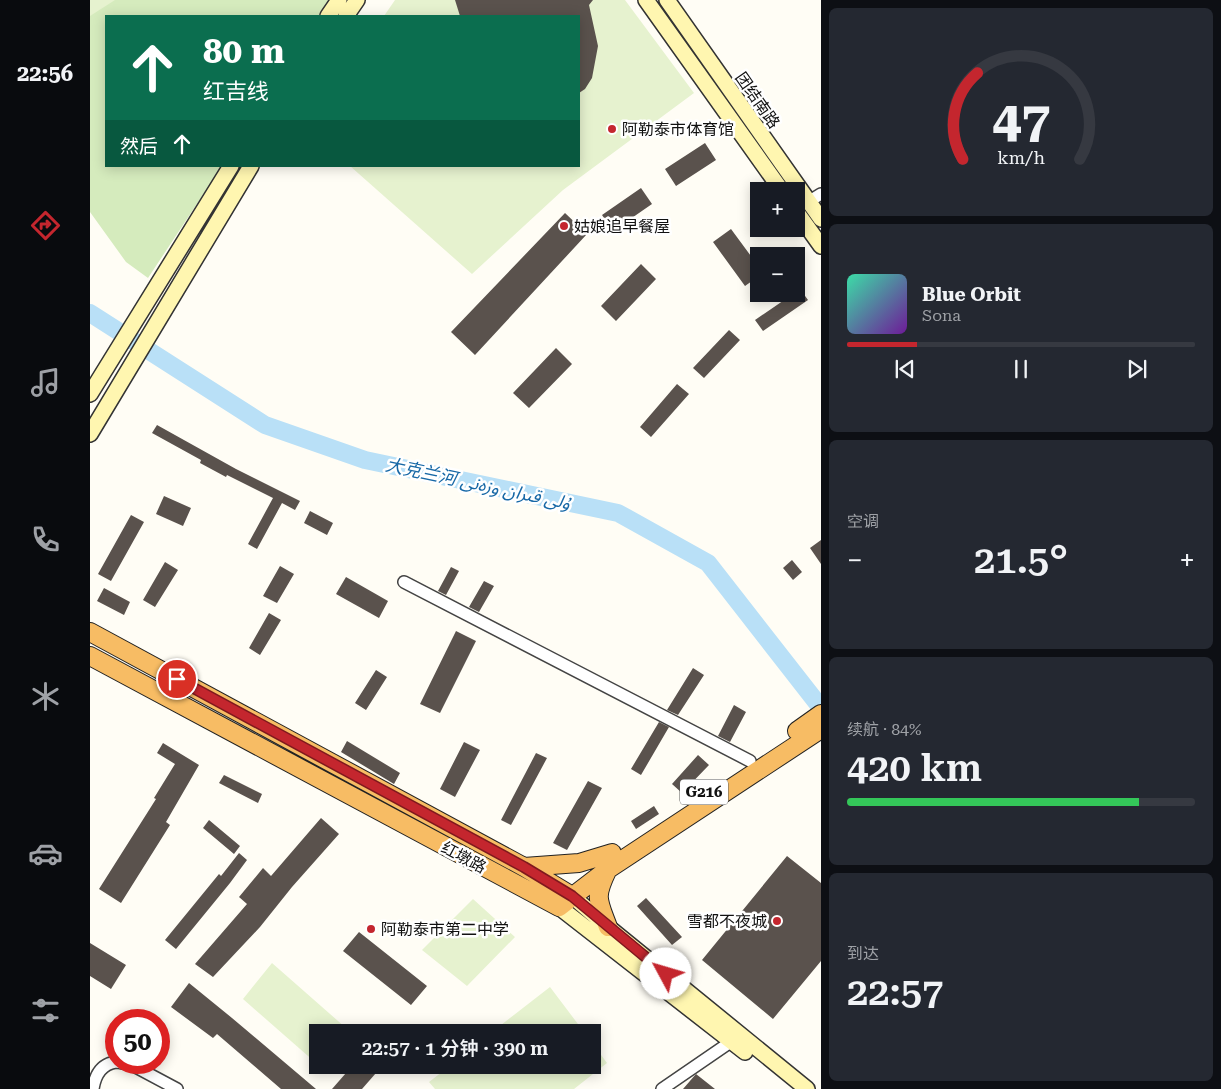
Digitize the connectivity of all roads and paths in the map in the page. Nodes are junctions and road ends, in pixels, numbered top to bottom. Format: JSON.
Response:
{"nodes":[{"id":1,"x":339,"y":0,"type":"edge"},
{"id":2,"x":357,"y":0,"type":"edge"},
{"id":3,"x":646,"y":0,"type":"edge"},
{"id":4,"x":667,"y":0,"type":"edge"},
{"id":5,"x":329,"y":15,"type":"edge"},
{"id":6,"x":347,"y":15,"type":"edge"},
{"id":7,"x":230,"y":167,"type":"edge"},
{"id":8,"x":250,"y":167,"type":"edge"},
{"id":9,"x":776,"y":182,"type":"edge"},
{"id":10,"x":809,"y":202,"type":"edge"},
{"id":11,"x":821,"y":219,"type":"edge"},
{"id":12,"x":821,"y":246,"type":"edge"},
{"id":13,"x":93,"y":390,"type":"edge"},
{"id":14,"x":90,"y":434,"type":"edge"},
{"id":15,"x":404,"y":582,"type":"dead end"},
{"id":16,"x":90,"y":632,"type":"edge"},
{"id":17,"x":90,"y":656,"type":"edge"},
{"id":18,"x":821,"y":714,"type":"edge"},
{"id":19,"x":821,"y":729,"type":"edge"},
{"id":20,"x":799,"y":736,"type":"junction"},
{"id":21,"x":750,"y":761,"type":"junction"},
{"id":22,"x":612,"y":853,"type":"junction"},
{"id":23,"x":524,"y":867,"type":"junction"},
{"id":24,"x":607,"y":870,"type":"junction"},
{"id":25,"x":560,"y":898,"type":"junction"},
{"id":26,"x":608,"y":927,"type":"junction"},
{"id":27,"x":732,"y":1041,"type":"junction"},
{"id":28,"x":105,"y":1065,"type":"edge"},
{"id":29,"x":149,"y":1074,"type":"edge"},
{"id":30,"x":93,"y":1089,"type":"edge"},
{"id":31,"x":177,"y":1089,"type":"edge"},
{"id":32,"x":662,"y":1089,"type":"edge"},
{"id":33,"x":791,"y":1089,"type":"edge"},
{"id":34,"x":807,"y":1089,"type":"edge"}],
"edges":[{"from":1,"to":5,"type":"main road"},
{"from":2,"to":6,"type":"main road"},
{"from":3,"to":9,"type":"main road"},
{"from":4,"to":10,"type":"main road","name":"团结南路"},
{"from":7,"to":13,"type":"main road"},
{"from":8,"to":14,"type":"main road"},
{"from":10,"to":11,"type":"main road","name":"团结南路"},
{"from":10,"to":12,"type":"main road"},
{"from":15,"to":21,"type":"street"},
{"from":16,"to":23,"type":"highway","name":"红墩路"},
{"from":17,"to":25,"type":"highway","name":"红墩路"},
{"from":18,"to":20,"type":"highway","number":"G216"},
{"from":19,"to":20,"type":"highway","number":"G216"},
{"from":20,"to":21,"type":"highway","number":"G216"},
{"from":20,"to":24,"type":"highway","number":"G216"},
{"from":21,"to":22,"type":"highway","number":"G216"},
{"from":22,"to":23,"type":"highway"},
{"from":22,"to":25,"type":"highway"},
{"from":23,"to":25,"type":"highway","name":"红墩路"},
{"from":24,"to":25,"type":"highway","number":"G216"},
{"from":24,"to":26,"type":"highway"},
{"from":25,"to":26,"type":"main road"},
{"from":25,"to":27,"type":"main road"},
{"from":26,"to":34,"type":"main road"},
{"from":27,"to":32,"type":"street"},
{"from":27,"to":33,"type":"main road"},
{"from":28,"to":30,"type":"street"},
{"from":29,"to":31,"type":"street"}]}
